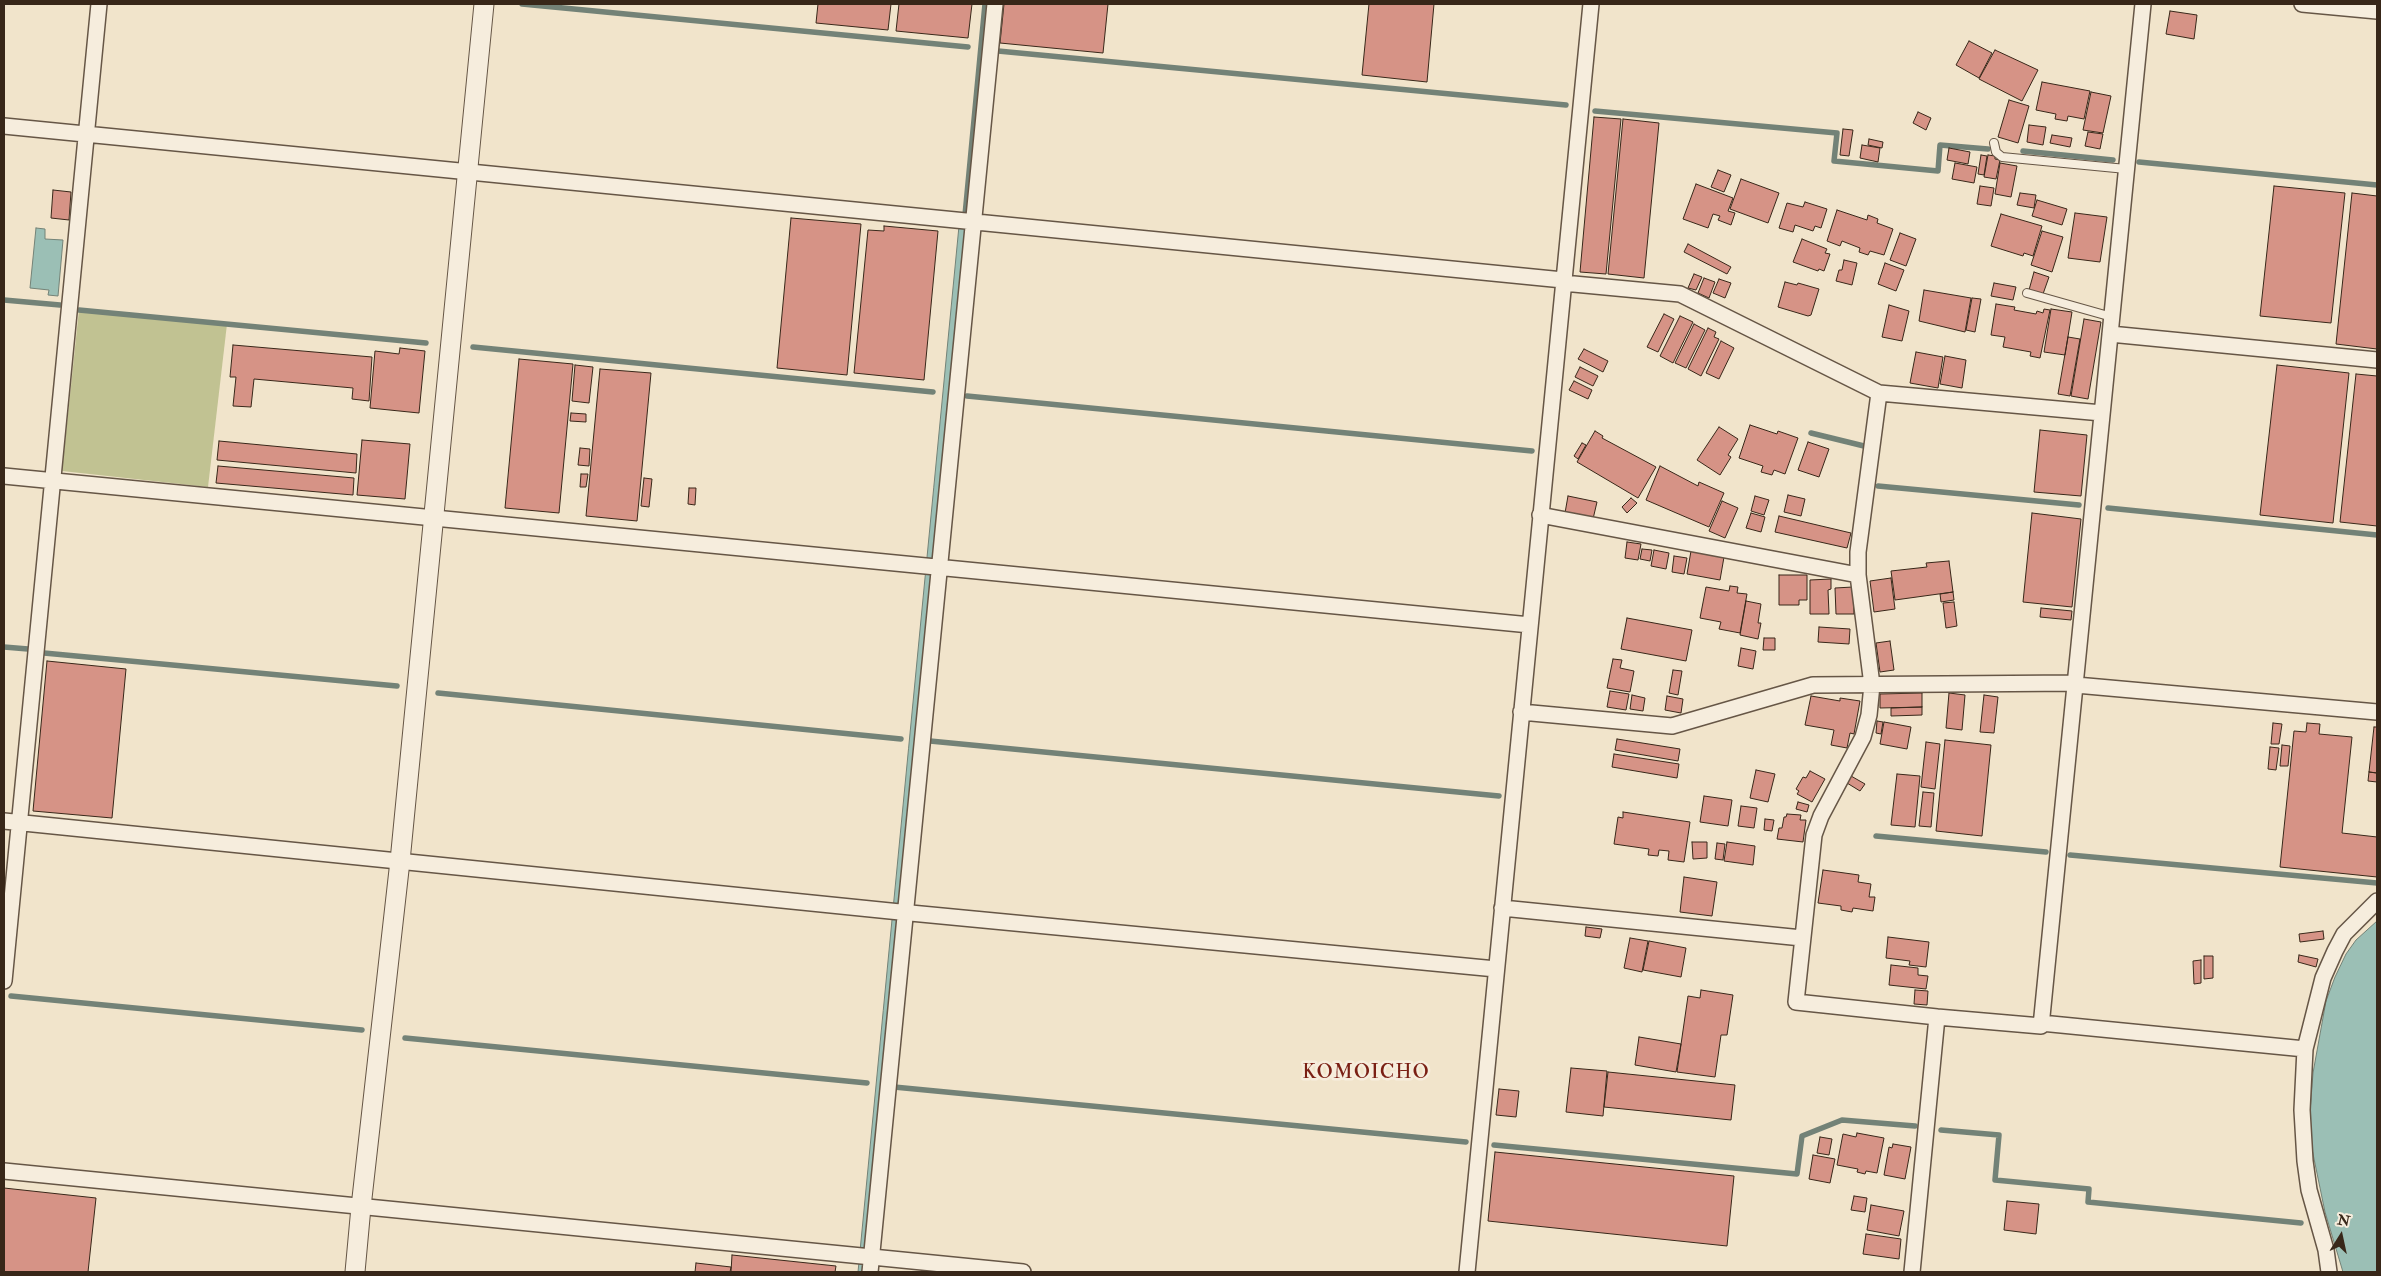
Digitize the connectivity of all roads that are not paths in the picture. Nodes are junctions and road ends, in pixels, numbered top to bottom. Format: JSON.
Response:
{"nodes":[{"id":1,"x":99,"y":4,"type":"edge"},
{"id":2,"x":484,"y":4,"type":"edge"},
{"id":3,"x":995,"y":4,"type":"edge"},
{"id":4,"x":1591,"y":4,"type":"edge"},
{"id":5,"x":2143,"y":4,"type":"edge"},
{"id":6,"x":2302,"y":4,"type":"edge"},
{"id":7,"x":2377,"y":11,"type":"edge"},
{"id":8,"x":4,"y":126,"type":"edge"},
{"id":9,"x":87,"y":133,"type":"junction"},
{"id":10,"x":1994,"y":143,"type":"dead end"},
{"id":11,"x":2126,"y":169,"type":"junction"},
{"id":12,"x":467,"y":171,"type":"junction"},
{"id":13,"x":974,"y":221,"type":"junction"},
{"id":14,"x":1563,"y":281,"type":"junction"},
{"id":15,"x":2027,"y":293,"type":"dead end"},
{"id":16,"x":2112,"y":317,"type":"junction"},
{"id":17,"x":2110,"y":334,"type":"junction"},
{"id":18,"x":2377,"y":360,"type":"edge"},
{"id":19,"x":1879,"y":393,"type":"junction"},
{"id":20,"x":2102,"y":413,"type":"junction"},
{"id":21,"x":4,"y":476,"type":"edge"},
{"id":22,"x":53,"y":481,"type":"junction"},
{"id":23,"x":1540,"y":515,"type":"junction"},
{"id":24,"x":434,"y":518,"type":"junction"},
{"id":25,"x":932,"y":567,"type":"junction"},
{"id":26,"x":1858,"y":575,"type":"junction"},
{"id":27,"x":1530,"y":625,"type":"junction"},
{"id":28,"x":2077,"y":684,"type":"junction"},
{"id":29,"x":1872,"y":685,"type":"junction"},
{"id":30,"x":1521,"y":712,"type":"junction"},
{"id":31,"x":2377,"y":712,"type":"edge"},
{"id":32,"x":4,"y":821,"type":"edge"},
{"id":33,"x":19,"y":822,"type":"junction"},
{"id":34,"x":400,"y":861,"type":"junction"},
{"id":35,"x":2377,"y":901,"type":"edge"},
{"id":36,"x":1502,"y":908,"type":"junction"},
{"id":37,"x":899,"y":912,"type":"junction"},
{"id":38,"x":1802,"y":938,"type":"junction"},
{"id":39,"x":1496,"y":969,"type":"junction"},
{"id":40,"x":4,"y":981,"type":"edge"},
{"id":41,"x":1937,"y":1017,"type":"junction"},
{"id":42,"x":2041,"y":1023,"type":"junction"},
{"id":43,"x":2305,"y":1050,"type":"junction"},
{"id":44,"x":4,"y":1171,"type":"edge"},
{"id":45,"x":361,"y":1207,"type":"junction"},
{"id":46,"x":867,"y":1261,"type":"edge"},
{"id":47,"x":356,"y":1272,"type":"edge"},
{"id":48,"x":1023,"y":1272,"type":"edge"},
{"id":49,"x":1467,"y":1272,"type":"edge"},
{"id":50,"x":1912,"y":1272,"type":"edge"},
{"id":51,"x":2328,"y":1272,"type":"edge"}],
"edges":[{"from":1,"to":9,"type":"street"},
{"from":2,"to":12,"type":"street"},
{"from":3,"to":13,"type":"street"},
{"from":4,"to":14,"type":"street"},
{"from":5,"to":11,"type":"street"},
{"from":6,"to":7,"type":"street"},
{"from":8,"to":9,"type":"street"},
{"from":9,"to":12,"type":"street"},
{"from":9,"to":22,"type":"street"},
{"from":10,"to":11,"type":"lane"},
{"from":11,"to":16,"type":"street"},
{"from":12,"to":13,"type":"street"},
{"from":12,"to":24,"type":"street"},
{"from":13,"to":14,"type":"street"},
{"from":13,"to":25,"type":"street"},
{"from":14,"to":19,"type":"street"},
{"from":14,"to":23,"type":"street"},
{"from":15,"to":16,"type":"lane"},
{"from":16,"to":17,"type":"street"},
{"from":17,"to":18,"type":"street"},
{"from":17,"to":20,"type":"street"},
{"from":19,"to":20,"type":"street"},
{"from":19,"to":26,"type":"street"},
{"from":20,"to":28,"type":"street"},
{"from":21,"to":22,"type":"street"},
{"from":22,"to":24,"type":"street"},
{"from":22,"to":33,"type":"street"},
{"from":23,"to":26,"type":"street"},
{"from":23,"to":27,"type":"street"},
{"from":24,"to":25,"type":"street"},
{"from":24,"to":34,"type":"street"},
{"from":25,"to":27,"type":"street"},
{"from":25,"to":37,"type":"street"},
{"from":26,"to":29,"type":"street"},
{"from":27,"to":30,"type":"street"},
{"from":28,"to":29,"type":"street"},
{"from":28,"to":31,"type":"street"},
{"from":28,"to":42,"type":"street"},
{"from":29,"to":30,"type":"street"},
{"from":29,"to":38,"type":"street"},
{"from":30,"to":36,"type":"street"},
{"from":32,"to":33,"type":"street"},
{"from":33,"to":34,"type":"street"},
{"from":33,"to":40,"type":"street"},
{"from":34,"to":37,"type":"street"},
{"from":34,"to":45,"type":"street"},
{"from":35,"to":43,"type":"street"},
{"from":36,"to":38,"type":"street"},
{"from":36,"to":39,"type":"street"},
{"from":37,"to":39,"type":"street"},
{"from":37,"to":46,"type":"street"},
{"from":38,"to":41,"type":"street"},
{"from":39,"to":49,"type":"street"},
{"from":41,"to":42,"type":"street"},
{"from":41,"to":50,"type":"street"},
{"from":42,"to":43,"type":"street"},
{"from":43,"to":51,"type":"street"},
{"from":44,"to":45,"type":"street"},
{"from":45,"to":46,"type":"street"},
{"from":45,"to":47,"type":"street"},
{"from":46,"to":48,"type":"street"}]}
